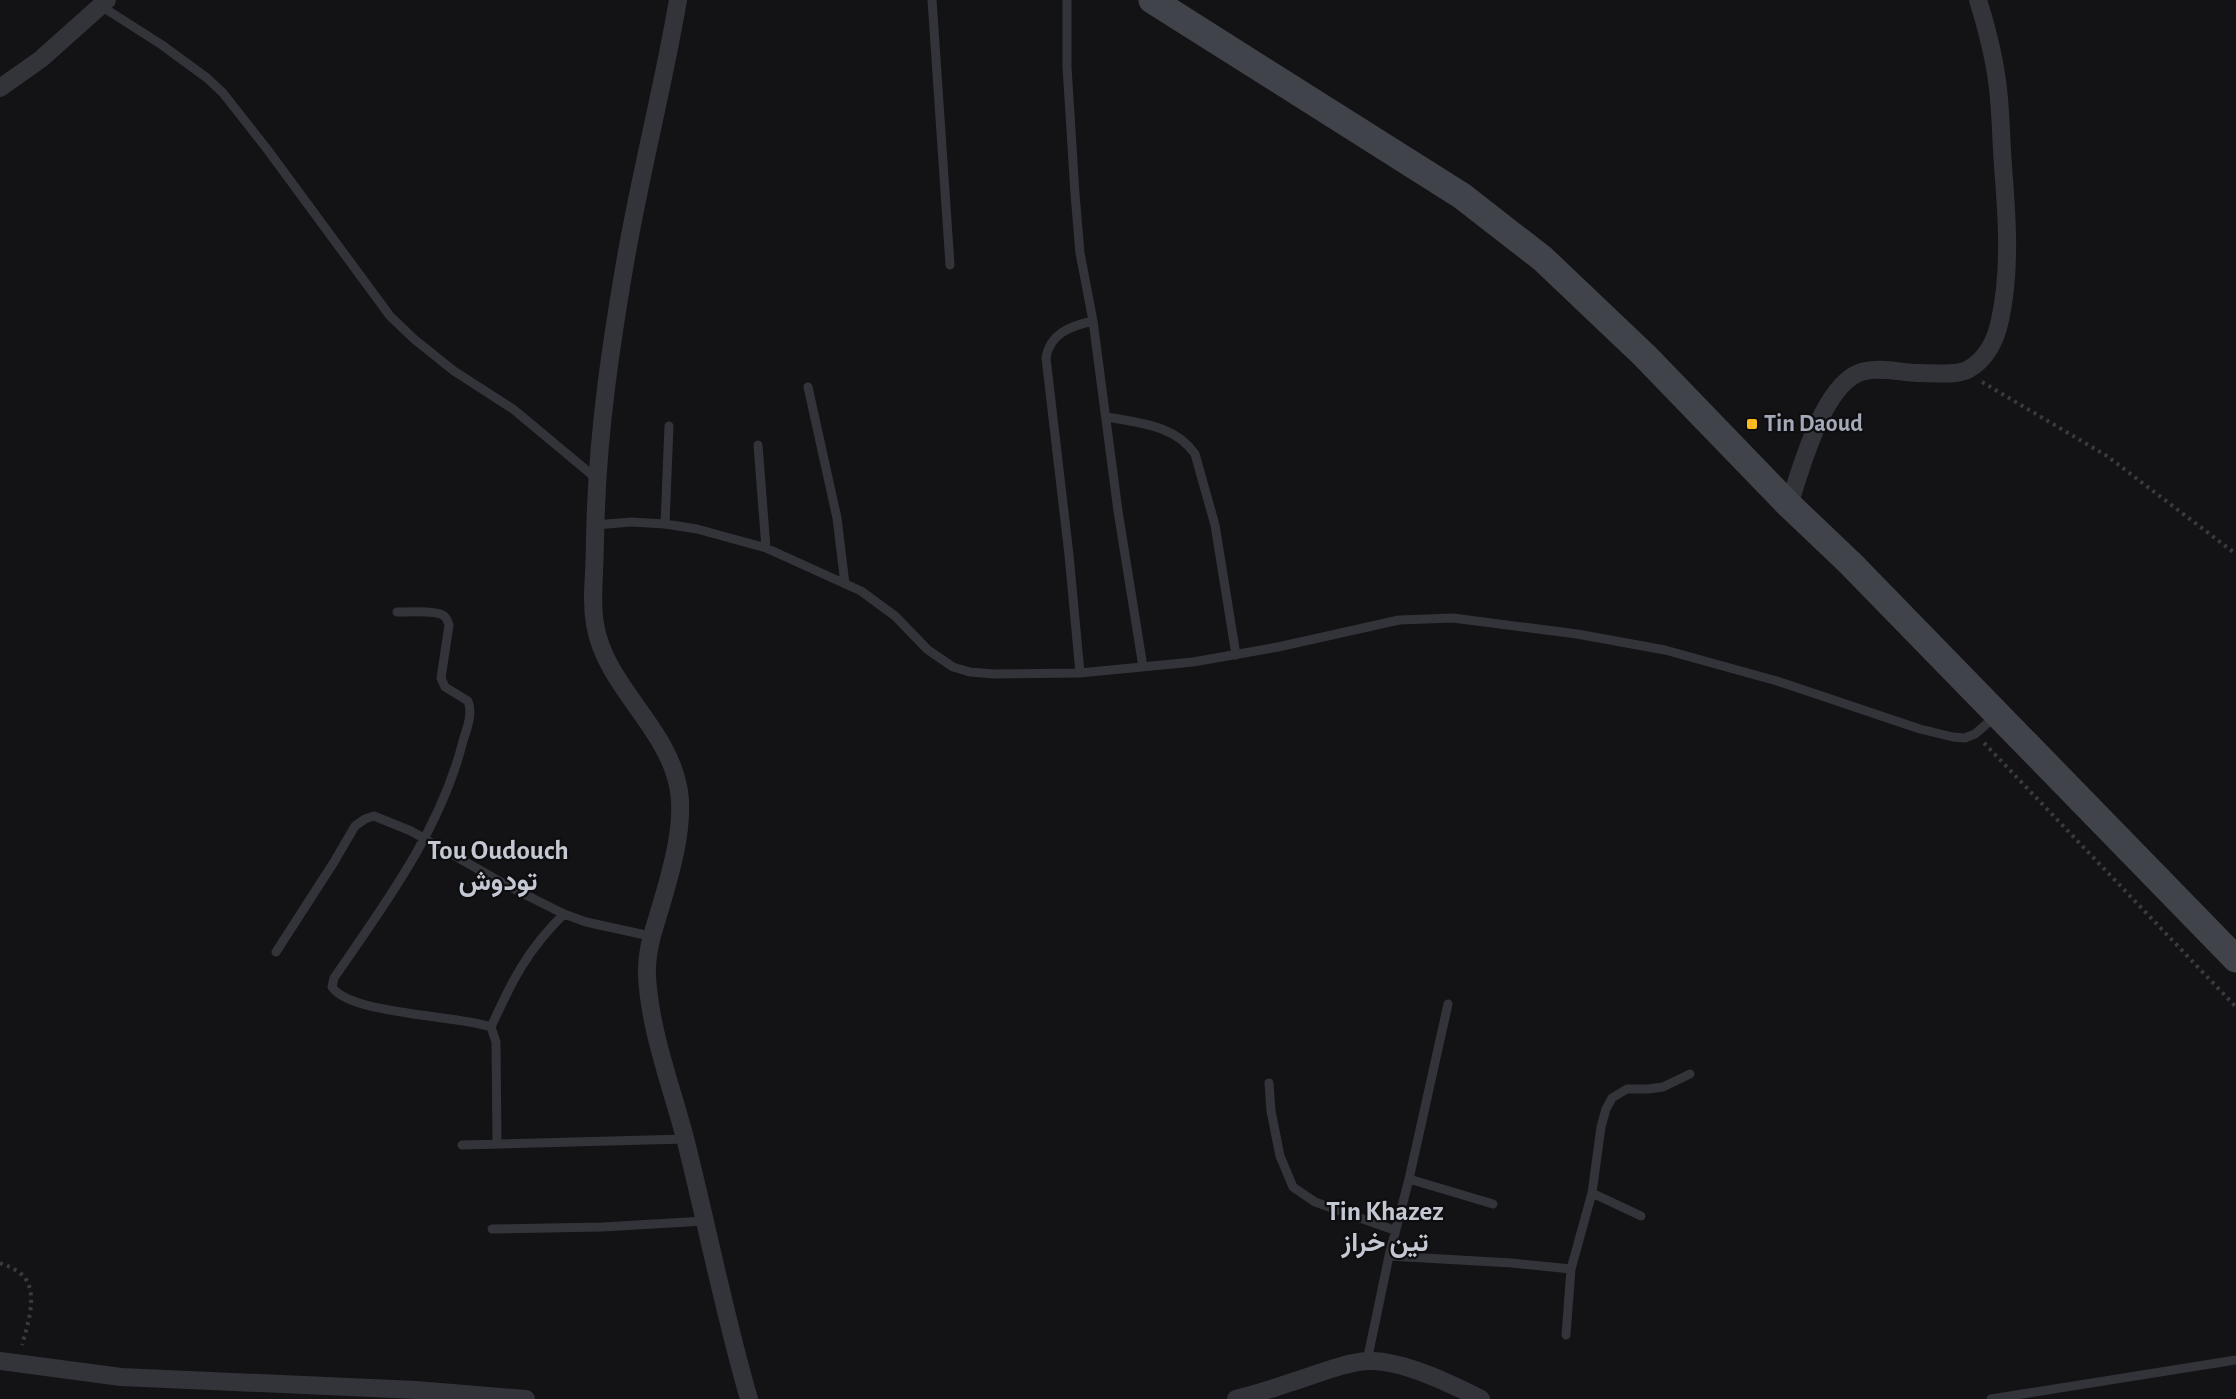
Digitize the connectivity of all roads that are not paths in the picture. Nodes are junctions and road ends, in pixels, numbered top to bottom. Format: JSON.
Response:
{"nodes":[{"id":1,"x":678,"y":0,"type":"edge"},
{"id":2,"x":932,"y":0,"type":"edge"},
{"id":3,"x":1067,"y":0,"type":"edge"},
{"id":4,"x":1152,"y":0,"type":"edge"},
{"id":5,"x":1978,"y":0,"type":"edge"},
{"id":6,"x":104,"y":3,"type":"edge"},
{"id":7,"x":0,"y":88,"type":"edge"},
{"id":8,"x":950,"y":265,"type":"dead end"},
{"id":9,"x":1093,"y":321,"type":"junction"},
{"id":10,"x":808,"y":387,"type":"dead end"},
{"id":11,"x":1107,"y":417,"type":"junction"},
{"id":12,"x":669,"y":426,"type":"dead end"},
{"id":13,"x":758,"y":446,"type":"dead end"},
{"id":14,"x":597,"y":479,"type":"junction"},
{"id":15,"x":1789,"y":505,"type":"junction"},
{"id":16,"x":665,"y":524,"type":"junction"},
{"id":17,"x":595,"y":525,"type":"junction"},
{"id":18,"x":766,"y":548,"type":"junction"},
{"id":19,"x":845,"y":584,"type":"junction"},
{"id":20,"x":397,"y":612,"type":"dead end"},
{"id":21,"x":1236,"y":655,"type":"junction"},
{"id":22,"x":1143,"y":667,"type":"junction"},
{"id":23,"x":1080,"y":673,"type":"junction"},
{"id":24,"x":1998,"y":714,"type":"junction"},
{"id":25,"x":425,"y":838,"type":"junction"},
{"id":26,"x":564,"y":914,"type":"junction"},
{"id":27,"x":651,"y":936,"type":"junction"},
{"id":28,"x":276,"y":952,"type":"dead end"},
{"id":29,"x":2236,"y":959,"type":"edge"},
{"id":30,"x":1448,"y":1004,"type":"dead end"},
{"id":31,"x":491,"y":1027,"type":"junction"},
{"id":32,"x":1690,"y":1074,"type":"dead end"},
{"id":33,"x":1269,"y":1083,"type":"dead end"},
{"id":34,"x":685,"y":1140,"type":"junction"},
{"id":35,"x":497,"y":1143,"type":"junction"},
{"id":36,"x":462,"y":1145,"type":"dead end"},
{"id":37,"x":1409,"y":1179,"type":"junction"},
{"id":38,"x":1592,"y":1193,"type":"junction"},
{"id":39,"x":1493,"y":1204,"type":"dead end"},
{"id":40,"x":1641,"y":1216,"type":"dead end"},
{"id":41,"x":705,"y":1221,"type":"junction"},
{"id":42,"x":492,"y":1229,"type":"dead end"},
{"id":43,"x":1394,"y":1230,"type":"junction"},
{"id":44,"x":1389,"y":1256,"type":"junction"},
{"id":45,"x":1572,"y":1269,"type":"junction"},
{"id":46,"x":1566,"y":1335,"type":"dead end"},
{"id":47,"x":2236,"y":1360,"type":"edge"},
{"id":48,"x":1367,"y":1361,"type":"junction"},
{"id":49,"x":8,"y":1362,"type":"edge"},
{"id":50,"x":526,"y":1399,"type":"edge"},
{"id":51,"x":748,"y":1399,"type":"edge"},
{"id":52,"x":1236,"y":1399,"type":"edge"},
{"id":53,"x":1481,"y":1399,"type":"edge"},
{"id":54,"x":1991,"y":1399,"type":"edge"}],
"edges":[{"from":1,"to":14,"type":"street"},
{"from":2,"to":8,"type":"lane"},
{"from":3,"to":9,"type":"lane"},
{"from":4,"to":15,"type":"main road"},
{"from":5,"to":15,"type":"street"},
{"from":6,"to":7,"type":"street"},
{"from":6,"to":14,"type":"lane"},
{"from":9,"to":11,"type":"lane"},
{"from":9,"to":23,"type":"lane"},
{"from":10,"to":19,"type":"lane"},
{"from":11,"to":21,"type":"lane"},
{"from":11,"to":22,"type":"lane"},
{"from":12,"to":16,"type":"lane"},
{"from":13,"to":18,"type":"lane"},
{"from":14,"to":17,"type":"street"},
{"from":15,"to":24,"type":"main road"},
{"from":16,"to":17,"type":"lane"},
{"from":16,"to":18,"type":"lane"},
{"from":17,"to":27,"type":"street"},
{"from":18,"to":19,"type":"lane"},
{"from":19,"to":23,"type":"lane"},
{"from":20,"to":25,"type":"lane"},
{"from":21,"to":22,"type":"lane"},
{"from":21,"to":24,"type":"lane"},
{"from":22,"to":23,"type":"lane"},
{"from":24,"to":29,"type":"main road"},
{"from":25,"to":26,"type":"lane"},
{"from":25,"to":28,"type":"lane"},
{"from":25,"to":31,"type":"lane"},
{"from":26,"to":27,"type":"lane"},
{"from":26,"to":31,"type":"lane"},
{"from":27,"to":34,"type":"street"},
{"from":30,"to":37,"type":"lane"},
{"from":31,"to":35,"type":"lane"},
{"from":32,"to":38,"type":"lane"},
{"from":33,"to":43,"type":"lane"},
{"from":34,"to":35,"type":"lane"},
{"from":34,"to":41,"type":"street"},
{"from":35,"to":36,"type":"lane"},
{"from":37,"to":39,"type":"lane"},
{"from":37,"to":43,"type":"lane"},
{"from":38,"to":40,"type":"lane"},
{"from":38,"to":45,"type":"lane"},
{"from":41,"to":42,"type":"lane"},
{"from":41,"to":51,"type":"street"},
{"from":43,"to":44,"type":"lane"},
{"from":44,"to":45,"type":"lane"},
{"from":44,"to":48,"type":"lane"},
{"from":45,"to":46,"type":"lane"},
{"from":47,"to":54,"type":"lane"},
{"from":48,"to":52,"type":"street"},
{"from":48,"to":53,"type":"street"},
{"from":49,"to":50,"type":"street"}]}
